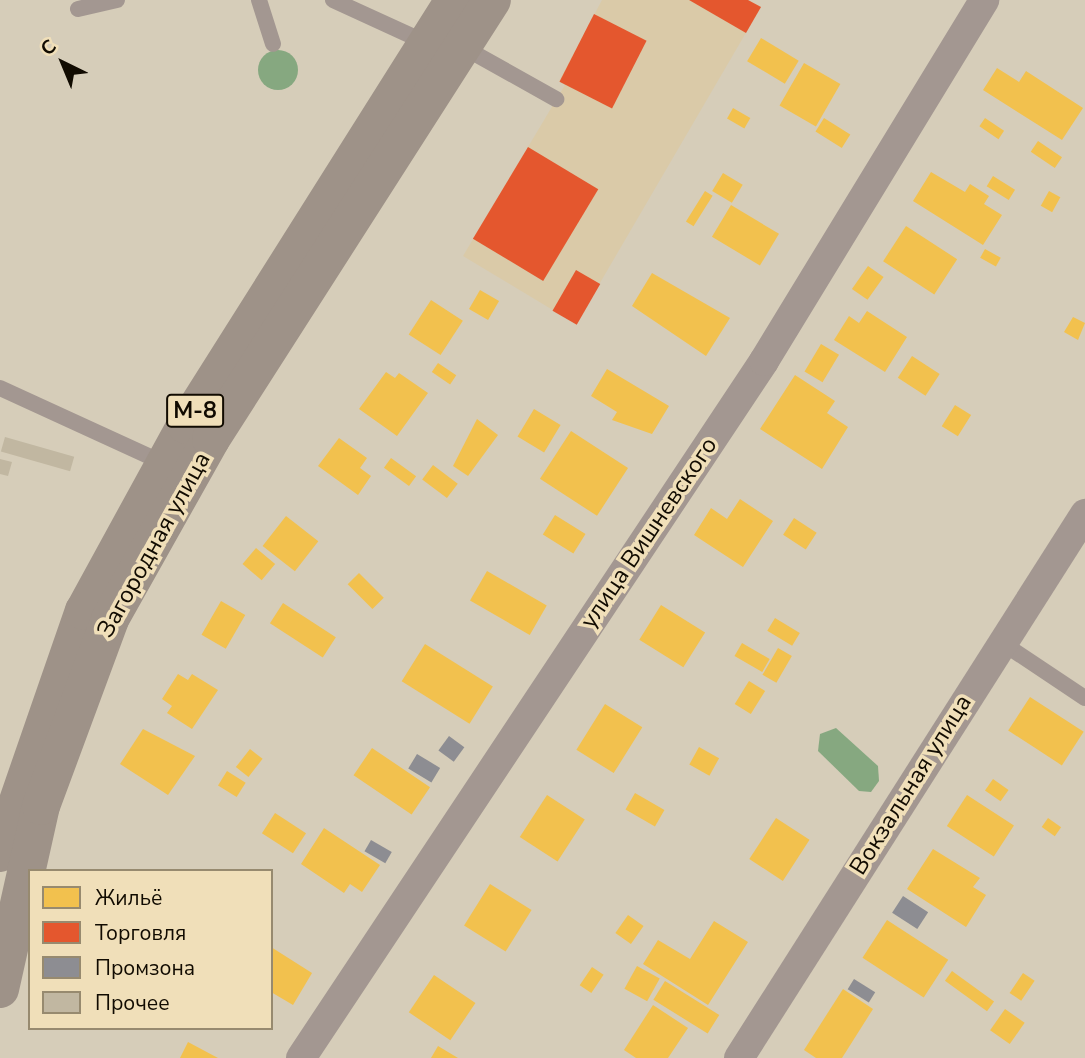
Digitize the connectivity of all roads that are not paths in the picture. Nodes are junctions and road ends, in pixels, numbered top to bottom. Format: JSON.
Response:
{"nodes":[{"id":1,"x":117,"y":0,"type":"edge"},
{"id":2,"x":259,"y":0,"type":"edge"},
{"id":3,"x":333,"y":0,"type":"edge"},
{"id":4,"x":454,"y":0,"type":"edge"},
{"id":5,"x":492,"y":0,"type":"edge"},
{"id":6,"x":984,"y":0,"type":"edge"},
{"id":7,"x":78,"y":9,"type":"dead end"},
{"id":8,"x":273,"y":44,"type":"dead end"},
{"id":9,"x":445,"y":45,"type":"junction"},
{"id":10,"x":556,"y":99,"type":"dead end"},
{"id":11,"x":0,"y":388,"type":"edge"},
{"id":12,"x":164,"y":463,"type":"junction"},
{"id":13,"x":1085,"y":514,"type":"edge"},
{"id":14,"x":1001,"y":642,"type":"junction"},
{"id":15,"x":1085,"y":698,"type":"edge"},
{"id":16,"x":0,"y":853,"type":"edge"},
{"id":17,"x":0,"y":989,"type":"edge"},
{"id":18,"x":301,"y":1058,"type":"edge"},
{"id":19,"x":738,"y":1058,"type":"edge"}],
"edges":[{"from":1,"to":7,"type":"lane"},
{"from":2,"to":8,"type":"lane"},
{"from":3,"to":9,"type":"lane"},
{"from":4,"to":9,"type":"highway","name":"Загородная улица","number":"М-8"},
{"from":5,"to":9,"type":"highway","name":"Загородная улица","number":"М-8"},
{"from":6,"to":18,"type":"street","name":"улица Вишневского"},
{"from":9,"to":10,"type":"lane"},
{"from":9,"to":12,"type":"highway","name":"Загородная улица","number":"М-8"},
{"from":9,"to":17,"type":"highway","name":"Загородная улица","number":"М-8"},
{"from":11,"to":12,"type":"lane"},
{"from":12,"to":16,"type":"highway","name":"Загородная улица","number":"М-8"},
{"from":13,"to":14,"type":"street","name":"Вокзальная улица"},
{"from":14,"to":15,"type":"lane"},
{"from":14,"to":19,"type":"street","name":"Вокзальная улица"}]}
